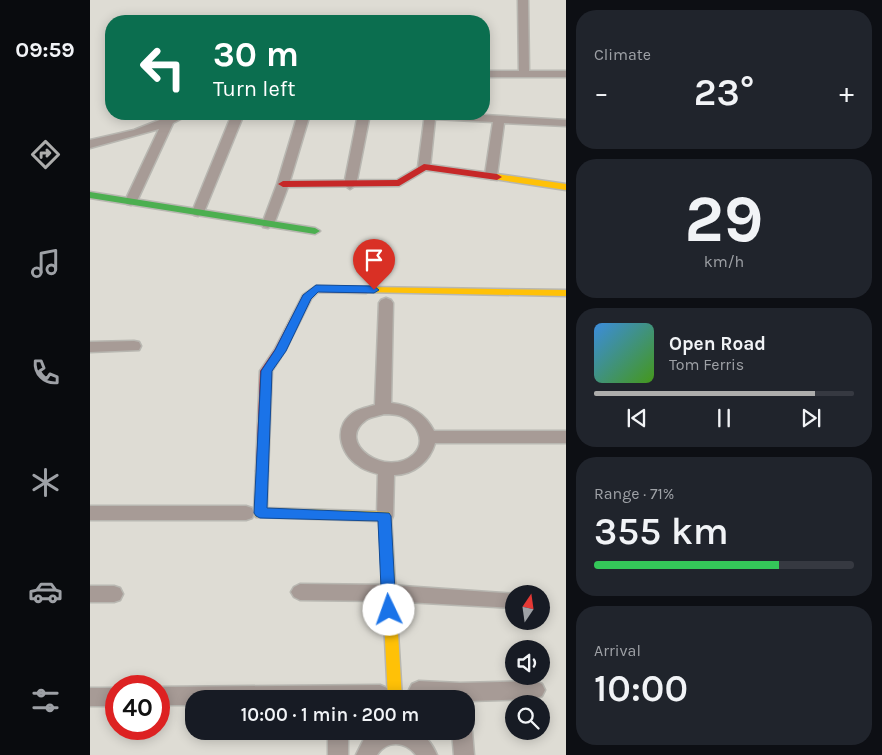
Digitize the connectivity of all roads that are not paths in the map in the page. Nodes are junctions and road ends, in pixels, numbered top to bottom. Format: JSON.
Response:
{"nodes":[{"id":1,"x":523,"y":0,"type":"edge"},
{"id":2,"x":490,"y":74,"type":"edge"},
{"id":3,"x":524,"y":74,"type":"junction"},
{"id":4,"x":566,"y":74,"type":"edge"},
{"id":5,"x":490,"y":118,"type":"edge"},
{"id":6,"x":498,"y":119,"type":"junction"},
{"id":7,"x":172,"y":120,"type":"edge"},
{"id":8,"x":236,"y":120,"type":"edge"},
{"id":9,"x":302,"y":120,"type":"edge"},
{"id":10,"x":363,"y":120,"type":"edge"},
{"id":11,"x":429,"y":120,"type":"edge"},
{"id":12,"x":168,"y":122,"type":"junction"},
{"id":13,"x":566,"y":123,"type":"edge"},
{"id":14,"x":90,"y":144,"type":"edge"},
{"id":15,"x":424,"y":167,"type":"junction"},
{"id":16,"x":491,"y":175,"type":"junction"},
{"id":17,"x":283,"y":184,"type":"junction"},
{"id":18,"x":350,"y":185,"type":"junction"},
{"id":19,"x":566,"y":187,"type":"edge"},
{"id":20,"x":90,"y":196,"type":"edge"},
{"id":21,"x":131,"y":201,"type":"junction"},
{"id":22,"x":198,"y":212,"type":"junction"},
{"id":23,"x":268,"y":224,"type":"junction"},
{"id":24,"x":315,"y":231,"type":"dead end"},
{"id":25,"x":566,"y":293,"type":"edge"},
{"id":26,"x":386,"y":303,"type":"dead end"},
{"id":27,"x":134,"y":346,"type":"dead end"},
{"id":28,"x":90,"y":347,"type":"edge"},
{"id":29,"x":383,"y":408,"type":"junction"},
{"id":30,"x":428,"y":437,"type":"junction"},
{"id":31,"x":566,"y":437,"type":"edge"},
{"id":32,"x":386,"y":469,"type":"junction"},
{"id":33,"x":90,"y":512,"type":"edge"},
{"id":34,"x":246,"y":513,"type":"dead end"},
{"id":35,"x":384,"y":516,"type":"junction"},
{"id":36,"x":300,"y":592,"type":"dead end"},
{"id":37,"x":388,"y":593,"type":"junction"},
{"id":38,"x":90,"y":594,"type":"edge"},
{"id":39,"x":114,"y":594,"type":"dead end"},
{"id":40,"x":505,"y":600,"type":"edge"},
{"id":41,"x":387,"y":690,"type":"edge"},
{"id":42,"x":534,"y":690,"type":"dead end"},
{"id":43,"x":475,"y":694,"type":"edge"},
{"id":44,"x":170,"y":696,"type":"edge"},
{"id":45,"x":185,"y":696,"type":"edge"},
{"id":46,"x":105,"y":697,"type":"edge"},
{"id":47,"x":90,"y":698,"type":"edge"},
{"id":48,"x":338,"y":740,"type":"edge"},
{"id":49,"x":377,"y":740,"type":"edge"},
{"id":50,"x":416,"y":740,"type":"edge"},
{"id":51,"x":463,"y":740,"type":"edge"},
{"id":52,"x":338,"y":755,"type":"edge"},
{"id":53,"x":366,"y":755,"type":"edge"},
{"id":54,"x":428,"y":755,"type":"edge"},
{"id":55,"x":464,"y":755,"type":"edge"}],
"edges":[{"from":1,"to":3,"type":"street"},
{"from":2,"to":3,"type":"street"},
{"from":3,"to":4,"type":"street"},
{"from":5,"to":6,"type":"street"},
{"from":6,"to":13,"type":"street"},
{"from":6,"to":16,"type":"street"},
{"from":7,"to":12,"type":"street"},
{"from":8,"to":22,"type":"street"},
{"from":9,"to":17,"type":"street"},
{"from":10,"to":18,"type":"street"},
{"from":11,"to":15,"type":"street"},
{"from":12,"to":14,"type":"street"},
{"from":12,"to":21,"type":"street"},
{"from":15,"to":16,"type":"street"},
{"from":15,"to":18,"type":"street"},
{"from":16,"to":19,"type":"street"},
{"from":17,"to":18,"type":"street"},
{"from":17,"to":23,"type":"street"},
{"from":20,"to":21,"type":"street"},
{"from":21,"to":22,"type":"street"},
{"from":22,"to":23,"type":"street"},
{"from":23,"to":24,"type":"street"},
{"from":25,"to":35,"type":"street"},
{"from":26,"to":29,"type":"street"},
{"from":27,"to":28,"type":"street"},
{"from":29,"to":30,"type":"street"},
{"from":29,"to":32,"type":"street"},
{"from":30,"to":31,"type":"street"},
{"from":30,"to":32,"type":"street"},
{"from":32,"to":35,"type":"street"},
{"from":33,"to":34,"type":"street"},
{"from":35,"to":37,"type":"street"},
{"from":36,"to":37,"type":"street"},
{"from":37,"to":40,"type":"street"},
{"from":37,"to":41,"type":"street"},
{"from":38,"to":39,"type":"street"},
{"from":42,"to":43,"type":"street"},
{"from":44,"to":45,"type":"street"},
{"from":46,"to":47,"type":"street"},
{"from":48,"to":52,"type":"street"},
{"from":49,"to":53,"type":"street"},
{"from":50,"to":54,"type":"street"},
{"from":51,"to":55,"type":"street"}]}
